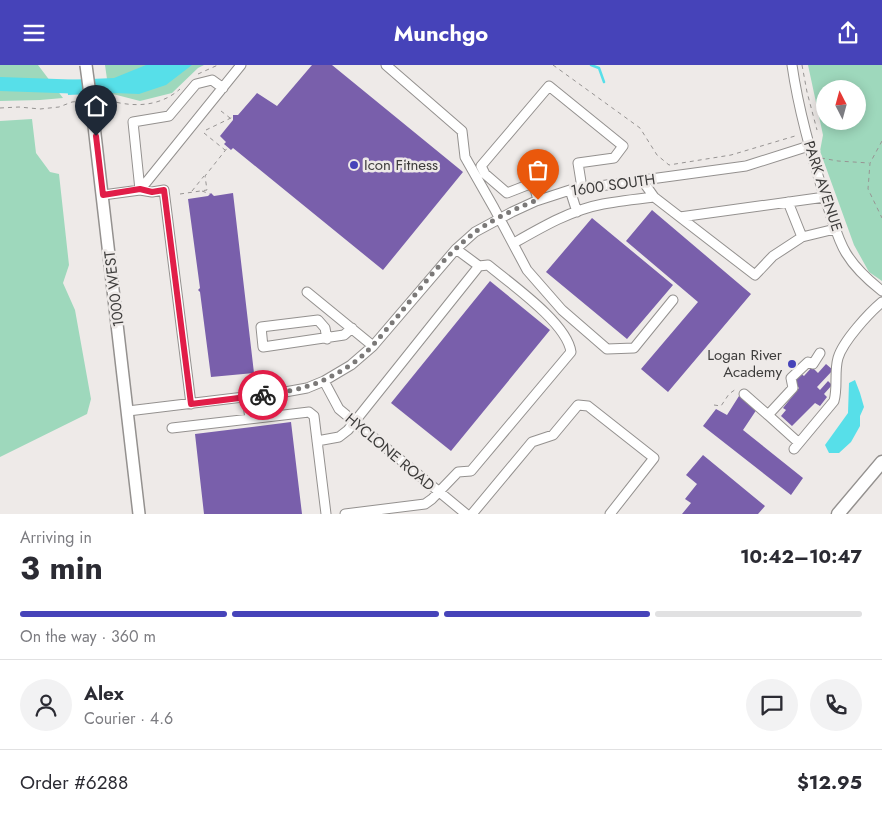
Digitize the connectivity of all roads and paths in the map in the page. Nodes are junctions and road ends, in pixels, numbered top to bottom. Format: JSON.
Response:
{"nodes":[{"id":1,"x":86,"y":65,"type":"edge"},
{"id":2,"x":218,"y":65,"type":"edge"},
{"id":3,"x":241,"y":65,"type":"edge"},
{"id":4,"x":386,"y":65,"type":"edge"},
{"id":5,"x":553,"y":65,"type":"edge"},
{"id":6,"x":792,"y":65,"type":"edge"},
{"id":7,"x":802,"y":65,"type":"edge"},
{"id":8,"x":195,"y":76,"type":"dead end"},
{"id":9,"x":184,"y":86,"type":"dead end"},
{"id":10,"x":224,"y":88,"type":"junction"},
{"id":11,"x":100,"y":100,"type":"dead end"},
{"id":12,"x":82,"y":101,"type":"dead end"},
{"id":13,"x":0,"y":108,"type":"edge"},
{"id":14,"x":221,"y":111,"type":"dead end"},
{"id":15,"x":816,"y":125,"type":"edge"},
{"id":16,"x":795,"y":136,"type":"dead end"},
{"id":17,"x":882,"y":141,"type":"edge"},
{"id":18,"x":809,"y":146,"type":"junction"},
{"id":19,"x":228,"y":147,"type":"dead end"},
{"id":20,"x":225,"y":150,"type":"junction"},
{"id":21,"x":812,"y":156,"type":"junction"},
{"id":22,"x":870,"y":163,"type":"junction"},
{"id":23,"x":550,"y":172,"type":"dead end"},
{"id":24,"x":204,"y":176,"type":"junction"},
{"id":25,"x":642,"y":180,"type":"junction"},
{"id":26,"x":530,"y":184,"type":"junction"},
{"id":27,"x":582,"y":188,"type":"junction"},
{"id":28,"x":140,"y":189,"type":"junction"},
{"id":29,"x":202,"y":190,"type":"junction"},
{"id":30,"x":570,"y":191,"type":"junction"},
{"id":31,"x":192,"y":192,"type":"junction"},
{"id":32,"x":180,"y":193,"type":"dead end"},
{"id":33,"x":210,"y":194,"type":"dead end"},
{"id":34,"x":103,"y":195,"type":"junction"},
{"id":35,"x":654,"y":197,"type":"junction"},
{"id":36,"x":825,"y":197,"type":"junction"},
{"id":37,"x":538,"y":200,"type":"junction"},
{"id":38,"x":788,"y":202,"type":"junction"},
{"id":39,"x":576,"y":212,"type":"junction"},
{"id":40,"x":680,"y":217,"type":"junction"},
{"id":41,"x":500,"y":218,"type":"junction"},
{"id":42,"x":882,"y":219,"type":"edge"},
{"id":43,"x":836,"y":229,"type":"junction"},
{"id":44,"x":802,"y":237,"type":"junction"},
{"id":45,"x":514,"y":243,"type":"junction"},
{"id":46,"x":456,"y":249,"type":"junction"},
{"id":47,"x":479,"y":266,"type":"junction"},
{"id":48,"x":882,"y":291,"type":"edge"},
{"id":49,"x":307,"y":292,"type":"dead end"},
{"id":50,"x":673,"y":300,"type":"dead end"},
{"id":51,"x":882,"y":302,"type":"edge"},
{"id":52,"x":352,"y":328,"type":"junction"},
{"id":53,"x":327,"y":339,"type":"junction"},
{"id":54,"x":373,"y":346,"type":"junction"},
{"id":55,"x":820,"y":353,"type":"dead end"},
{"id":56,"x":324,"y":381,"type":"junction"},
{"id":57,"x":744,"y":394,"type":"joint"},
{"id":58,"x":247,"y":397,"type":"junction"},
{"id":59,"x":191,"y":404,"type":"junction"},
{"id":60,"x":714,"y":405,"type":"dead end"},
{"id":61,"x":128,"y":411,"type":"junction"},
{"id":62,"x":768,"y":415,"type":"junction"},
{"id":63,"x":250,"y":419,"type":"junction"},
{"id":64,"x":354,"y":422,"type":"junction"},
{"id":65,"x":172,"y":428,"type":"dead end"},
{"id":66,"x":317,"y":441,"type":"junction"},
{"id":67,"x":882,"y":462,"type":"edge"},
{"id":68,"x":439,"y":492,"type":"junction"},
{"id":69,"x":139,"y":514,"type":"edge"},
{"id":70,"x":326,"y":514,"type":"edge"},
{"id":71,"x":345,"y":514,"type":"edge"},
{"id":72,"x":466,"y":514,"type":"edge"},
{"id":73,"x":472,"y":514,"type":"edge"},
{"id":74,"x":610,"y":514,"type":"edge"},
{"id":75,"x":838,"y":514,"type":"edge"}],
"edges":[{"from":1,"to":34,"type":"main road","name":"1000 WEST","bridge":true},
{"from":2,"to":8,"type":"path"},
{"from":3,"to":10,"type":"street"},
{"from":4,"to":41,"type":"street"},
{"from":5,"to":16,"type":"path"},
{"from":6,"to":18,"type":"street","name":"PARK AVENUE"},
{"from":7,"to":15,"type":"path"},
{"from":9,"to":11,"type":"path"},
{"from":10,"to":28,"type":"street"},
{"from":10,"to":28,"type":"street"},
{"from":12,"to":13,"type":"path"},
{"from":14,"to":20,"type":"path"},
{"from":17,"to":22,"type":"path"},
{"from":18,"to":21,"type":"street","name":"PARK AVENUE"},
{"from":18,"to":25,"type":"street","name":"1600 SOUTH"},
{"from":19,"to":20,"type":"path"},
{"from":20,"to":24,"type":"path"},
{"from":21,"to":22,"type":"path"},
{"from":21,"to":36,"type":"street","name":"PARK AVENUE"},
{"from":22,"to":42,"type":"path"},
{"from":23,"to":26,"type":"street"},
{"from":24,"to":29,"type":"path"},
{"from":24,"to":31,"type":"path"},
{"from":25,"to":27,"type":"street","name":"1600 SOUTH"},
{"from":25,"to":35,"type":"street"},
{"from":26,"to":27,"type":"street"},
{"from":26,"to":37,"type":"street"},
{"from":27,"to":30,"type":"street","name":"1600 SOUTH"},
{"from":28,"to":34,"type":"street"},
{"from":28,"to":59,"type":"street"},
{"from":29,"to":31,"type":"path"},
{"from":29,"to":33,"type":"path"},
{"from":30,"to":37,"type":"street","name":"1600 SOUTH"},
{"from":30,"to":39,"type":"street"},
{"from":31,"to":32,"type":"path"},
{"from":34,"to":61,"type":"main road","name":"1000 WEST"},
{"from":35,"to":39,"type":"street"},
{"from":35,"to":40,"type":"street"},
{"from":36,"to":38,"type":"street"},
{"from":36,"to":43,"type":"street","name":"PARK AVENUE"},
{"from":37,"to":41,"type":"street","name":"1600 SOUTH"},
{"from":38,"to":40,"type":"street"},
{"from":38,"to":44,"type":"street"},
{"from":39,"to":45,"type":"street"},
{"from":40,"to":44,"type":"street"},
{"from":41,"to":45,"type":"street"},
{"from":41,"to":46,"type":"street","name":"1600 SOUTH"},
{"from":43,"to":44,"type":"street"},
{"from":43,"to":48,"type":"street","name":"PARK AVENUE"},
{"from":45,"to":50,"type":"street"},
{"from":46,"to":47,"type":"street"},
{"from":46,"to":54,"type":"street","name":"1600 SOUTH"},
{"from":47,"to":64,"type":"street"},
{"from":47,"to":68,"type":"street"},
{"from":49,"to":52,"type":"street"},
{"from":51,"to":62,"type":"street"},
{"from":52,"to":53,"type":"street"},
{"from":52,"to":54,"type":"street"},
{"from":53,"to":53,"type":"street"},
{"from":54,"to":56,"type":"street","name":"1600 SOUTH"},
{"from":55,"to":62,"type":"street"},
{"from":56,"to":58,"type":"street","name":"1600 SOUTH"},
{"from":56,"to":64,"type":"street","name":"HYCLONE ROAD"},
{"from":57,"to":60,"type":"path"},
{"from":57,"to":62,"type":"street"},
{"from":58,"to":59,"type":"street","name":"1600 SOUTH"},
{"from":58,"to":63,"type":"street"},
{"from":59,"to":61,"type":"street","name":"1600 SOUTH"},
{"from":61,"to":69,"type":"main road","name":"1000 WEST"},
{"from":63,"to":65,"type":"street"},
{"from":63,"to":66,"type":"street"},
{"from":64,"to":66,"type":"street"},
{"from":64,"to":68,"type":"street","name":"HYCLONE ROAD"},
{"from":66,"to":70,"type":"street"},
{"from":67,"to":75,"type":"highway"},
{"from":68,"to":71,"type":"street"},
{"from":68,"to":72,"type":"street","name":"HYCLONE ROAD"},
{"from":73,"to":74,"type":"street"}]}
